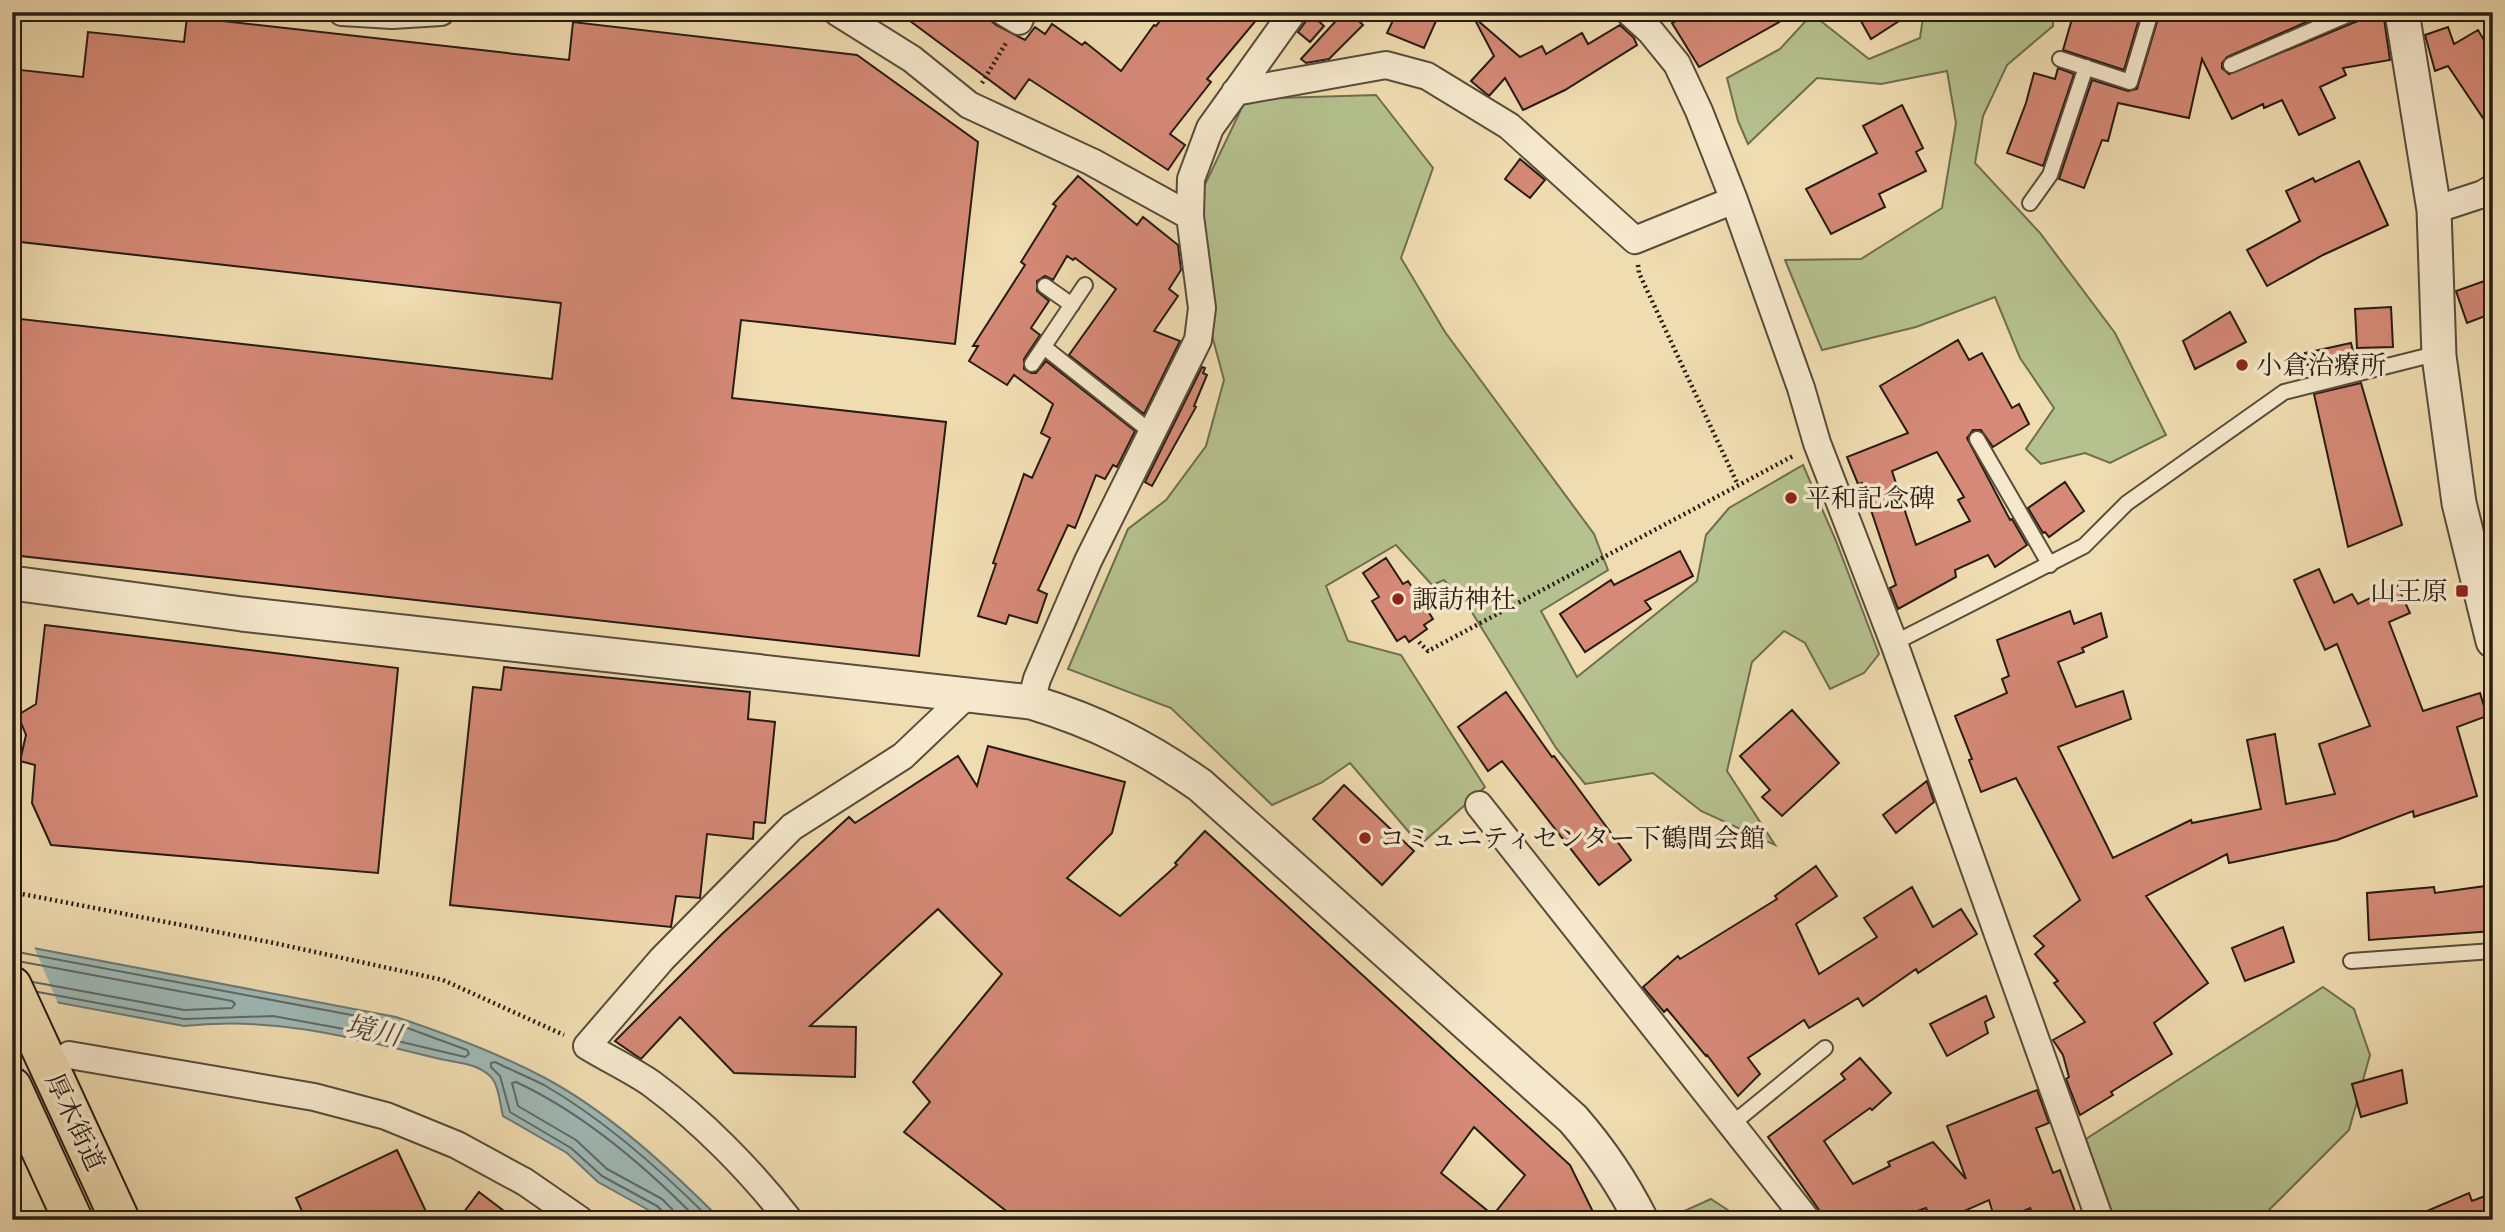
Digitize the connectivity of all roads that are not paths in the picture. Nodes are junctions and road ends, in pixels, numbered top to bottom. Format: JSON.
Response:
{"nodes":[{"id":1,"x":342,"y":12,"type":"edge"},
{"id":2,"x":441,"y":12,"type":"edge"},
{"id":3,"x":837,"y":12,"type":"edge"},
{"id":4,"x":1293,"y":12,"type":"edge"},
{"id":5,"x":1629,"y":12,"type":"edge"},
{"id":6,"x":2151,"y":12,"type":"edge"},
{"id":7,"x":2354,"y":12,"type":"edge"},
{"id":8,"x":2402,"y":12,"type":"edge"},
{"id":9,"x":2060,"y":59,"type":"dead end"},
{"id":10,"x":2231,"y":65,"type":"dead end"},
{"id":11,"x":2086,"y":67,"type":"junction"},
{"id":12,"x":1235,"y":92,"type":"junction"},
{"id":13,"x":2493,"y":188,"type":"edge"},
{"id":14,"x":1734,"y":200,"type":"junction"},
{"id":15,"x":2030,"y":203,"type":"dead end"},
{"id":16,"x":2434,"y":210,"type":"junction"},
{"id":17,"x":1190,"y":216,"type":"junction"},
{"id":18,"x":1086,"y":285,"type":"dead end"},
{"id":19,"x":1045,"y":286,"type":"dead end"},
{"id":20,"x":1072,"y":305,"type":"junction"},
{"id":21,"x":1044,"y":347,"type":"junction"},
{"id":22,"x":2439,"y":353,"type":"junction"},
{"id":23,"x":1032,"y":364,"type":"dead end"},
{"id":24,"x":1151,"y":432,"type":"junction"},
{"id":25,"x":1977,"y":439,"type":"dead end"},
{"id":26,"x":2049,"y":565,"type":"junction"},
{"id":27,"x":12,"y":583,"type":"edge"},
{"id":28,"x":2493,"y":641,"type":"edge"},
{"id":29,"x":1894,"y":643,"type":"junction"},
{"id":30,"x":967,"y":695,"type":"junction"},
{"id":31,"x":1031,"y":702,"type":"junction"},
{"id":32,"x":1479,"y":805,"type":"dead end"},
{"id":33,"x":2493,"y":951,"type":"edge"},
{"id":34,"x":2351,"y":961,"type":"dead end"},
{"id":35,"x":12,"y":986,"type":"edge"},
{"id":36,"x":1825,"y":1048,"type":"dead end"},
{"id":37,"x":69,"y":1055,"type":"dead end"},
{"id":38,"x":12,"y":1087,"type":"edge"},
{"id":39,"x":1732,"y":1124,"type":"junction"},
{"id":40,"x":73,"y":1220,"type":"edge"},
{"id":41,"x":120,"y":1220,"type":"edge"},
{"id":42,"x":580,"y":1220,"type":"edge"},
{"id":43,"x":789,"y":1220,"type":"edge"},
{"id":44,"x":1641,"y":1220,"type":"edge"},
{"id":45,"x":1807,"y":1220,"type":"edge"},
{"id":46,"x":2099,"y":1220,"type":"edge"}],
"edges":[{"from":1,"to":2,"type":"street"},
{"from":3,"to":17,"type":"street"},
{"from":4,"to":12,"type":"street"},
{"from":5,"to":14,"type":"street"},
{"from":6,"to":11,"type":"lane"},
{"from":7,"to":10,"type":"lane"},
{"from":8,"to":16,"type":"street"},
{"from":9,"to":11,"type":"lane"},
{"from":11,"to":15,"type":"lane"},
{"from":12,"to":14,"type":"street"},
{"from":12,"to":17,"type":"street"},
{"from":13,"to":16,"type":"street"},
{"from":14,"to":29,"type":"street"},
{"from":16,"to":22,"type":"street"},
{"from":17,"to":24,"type":"street"},
{"from":18,"to":20,"type":"lane"},
{"from":19,"to":20,"type":"lane"},
{"from":20,"to":21,"type":"lane"},
{"from":21,"to":23,"type":"lane"},
{"from":21,"to":24,"type":"lane"},
{"from":22,"to":26,"type":"lane"},
{"from":22,"to":28,"type":"street"},
{"from":24,"to":31,"type":"street"},
{"from":25,"to":26,"type":"lane"},
{"from":26,"to":29,"type":"lane"},
{"from":27,"to":30,"type":"street"},
{"from":29,"to":46,"type":"street"},
{"from":30,"to":31,"type":"street"},
{"from":30,"to":43,"type":"street"},
{"from":31,"to":44,"type":"street"},
{"from":32,"to":39,"type":"street"},
{"from":33,"to":34,"type":"lane"},
{"from":35,"to":41,"type":"highway","name":"厚木街道"},
{"from":36,"to":39,"type":"lane"},
{"from":37,"to":42,"type":"street"},
{"from":38,"to":40,"type":"highway","name":"厚木街道"},
{"from":39,"to":45,"type":"street"}]}
